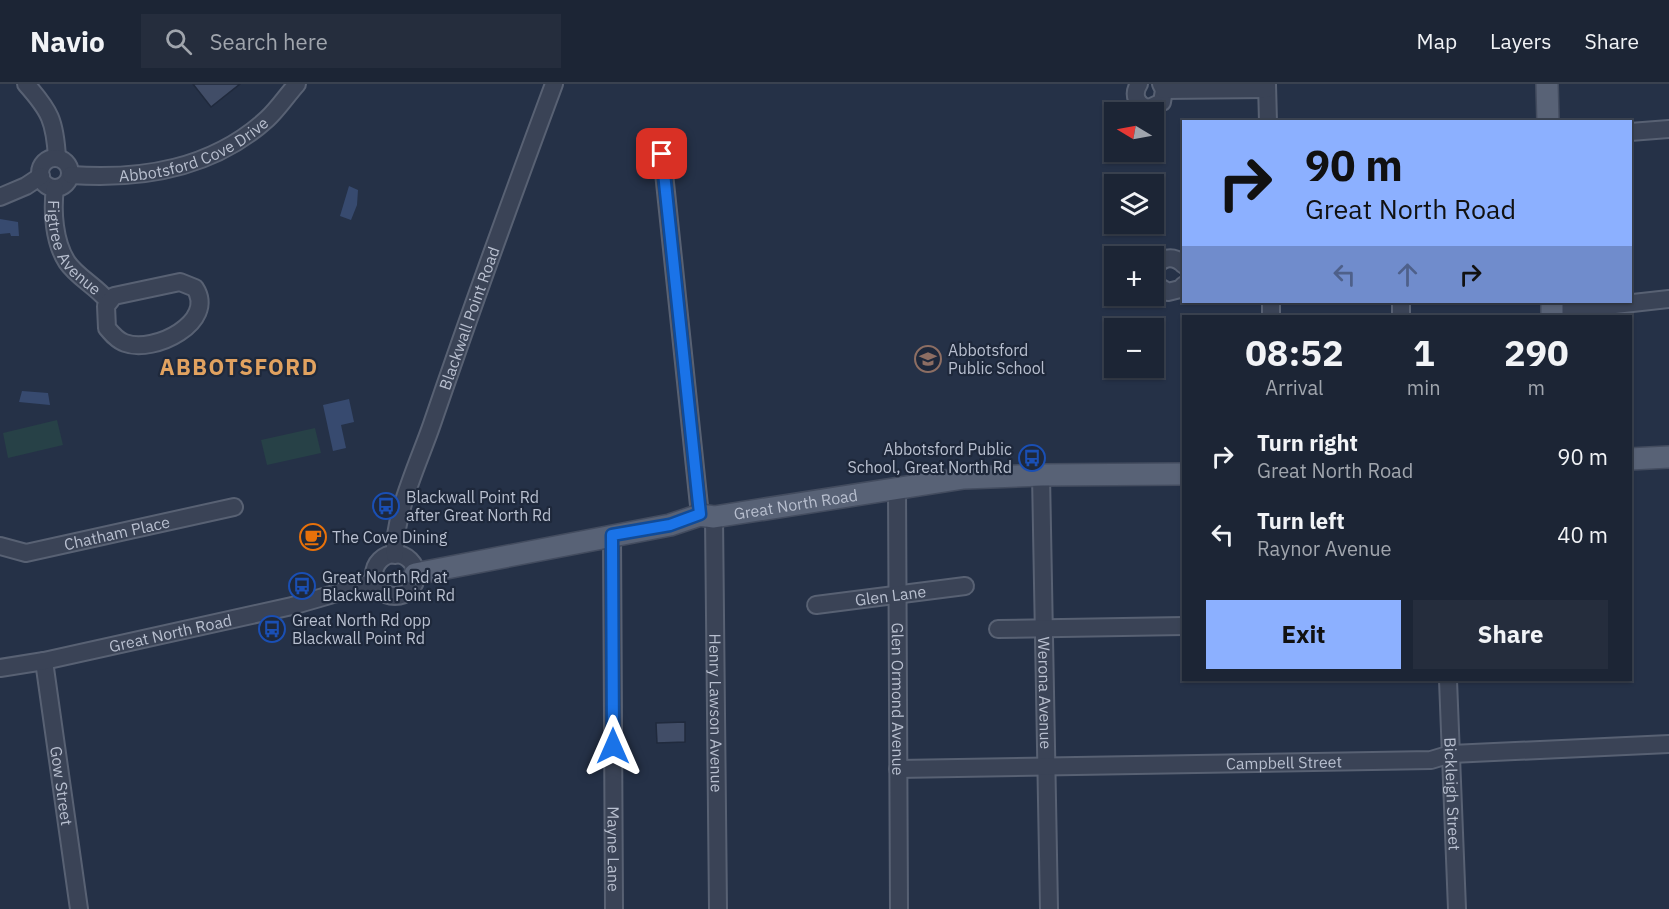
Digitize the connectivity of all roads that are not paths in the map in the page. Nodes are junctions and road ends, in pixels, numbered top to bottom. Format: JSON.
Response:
{"nodes":[{"id":1,"x":26,"y":84,"type":"edge"},
{"id":2,"x":297,"y":84,"type":"edge"},
{"id":3,"x":554,"y":84,"type":"edge"},
{"id":4,"x":1138,"y":84,"type":"edge"},
{"id":5,"x":1547,"y":84,"type":"edge"},
{"id":6,"x":1163,"y":87,"type":"edge"},
{"id":7,"x":1267,"y":87,"type":"edge"},
{"id":8,"x":1268,"y":120,"type":"edge"},
{"id":9,"x":1548,"y":120,"type":"edge"},
{"id":10,"x":1669,"y":129,"type":"edge"},
{"id":11,"x":1632,"y":132,"type":"edge"},
{"id":12,"x":662,"y":154,"type":"dead end"},
{"id":13,"x":57,"y":158,"type":"junction"},
{"id":14,"x":70,"y":175,"type":"junction"},
{"id":15,"x":41,"y":176,"type":"junction"},
{"id":16,"x":55,"y":188,"type":"junction"},
{"id":17,"x":0,"y":197,"type":"edge"},
{"id":18,"x":1164,"y":260,"type":"edge"},
{"id":19,"x":1182,"y":263,"type":"edge"},
{"id":20,"x":1182,"y":287,"type":"edge"},
{"id":21,"x":1164,"y":290,"type":"edge"},
{"id":22,"x":1669,"y":299,"type":"edge"},
{"id":23,"x":108,"y":301,"type":"junction"},
{"id":24,"x":1632,"y":302,"type":"edge"},
{"id":25,"x":1626,"y":303,"type":"edge"},
{"id":26,"x":1552,"y":310,"type":"edge"},
{"id":27,"x":1669,"y":444,"type":"edge"},
{"id":28,"x":1632,"y":445,"type":"edge"},
{"id":29,"x":1669,"y":457,"type":"edge"},
{"id":30,"x":1632,"y":459,"type":"edge"},
{"id":31,"x":1182,"y":474,"type":"edge"},
{"id":32,"x":1041,"y":475,"type":"junction"},
{"id":33,"x":897,"y":487,"type":"junction"},
{"id":34,"x":234,"y":507,"type":"dead end"},
{"id":35,"x":707,"y":516,"type":"junction"},
{"id":36,"x":612,"y":535,"type":"junction"},
{"id":37,"x":0,"y":546,"type":"edge"},
{"id":38,"x":395,"y":555,"type":"junction"},
{"id":39,"x":416,"y":574,"type":"junction"},
{"id":40,"x":375,"y":582,"type":"junction"},
{"id":41,"x":965,"y":586,"type":"dead end"},
{"id":42,"x":897,"y":594,"type":"junction"},
{"id":43,"x":816,"y":605,"type":"dead end"},
{"id":44,"x":1182,"y":626,"type":"edge"},
{"id":45,"x":1044,"y":628,"type":"junction"},
{"id":46,"x":998,"y":630,"type":"dead end"},
{"id":47,"x":44,"y":661,"type":"junction"},
{"id":48,"x":0,"y":668,"type":"edge"},
{"id":49,"x":1448,"y":681,"type":"edge"},
{"id":50,"x":1669,"y":744,"type":"edge"},
{"id":51,"x":1451,"y":754,"type":"junction"},
{"id":52,"x":1047,"y":766,"type":"junction"},
{"id":53,"x":898,"y":768,"type":"junction"},
{"id":54,"x":79,"y":909,"type":"edge"},
{"id":55,"x":614,"y":909,"type":"edge"},
{"id":56,"x":718,"y":909,"type":"edge"},
{"id":57,"x":899,"y":909,"type":"edge"},
{"id":58,"x":1049,"y":909,"type":"edge"},
{"id":59,"x":1457,"y":909,"type":"edge"}],
"edges":[{"from":1,"to":13,"type":"street"},
{"from":2,"to":14,"type":"street","name":"Abbotsford Cove Drive"},
{"from":3,"to":38,"type":"street","name":"Blackwall Point Road"},
{"from":4,"to":6,"type":"street"},
{"from":5,"to":9,"type":"main road"},
{"from":6,"to":7,"type":"street"},
{"from":7,"to":8,"type":"street"},
{"from":10,"to":11,"type":"street"},
{"from":12,"to":35,"type":"street","name":"Henry Lawson Avenue"},
{"from":13,"to":14,"type":"street"},
{"from":13,"to":15,"type":"street"},
{"from":14,"to":16,"type":"street"},
{"from":15,"to":16,"type":"street"},
{"from":15,"to":17,"type":"street"},
{"from":16,"to":23,"type":"street","name":"Figtree Avenue"},
{"from":18,"to":19,"type":"street"},
{"from":20,"to":21,"type":"street"},
{"from":22,"to":24,"type":"street"},
{"from":23,"to":23,"type":"street","name":"Figtree Avenue"},
{"from":25,"to":26,"type":"street"},
{"from":27,"to":28,"type":"main road"},
{"from":29,"to":30,"type":"main road"},
{"from":31,"to":32,"type":"main road","name":"Great North Road"},
{"from":32,"to":33,"type":"main road","name":"Great North Road"},
{"from":32,"to":45,"type":"street","name":"Werona Avenue"},
{"from":33,"to":35,"type":"main road","name":"Great North Road"},
{"from":33,"to":42,"type":"street","name":"Glen Ormond Avenue"},
{"from":34,"to":37,"type":"street","name":"Chatham Place"},
{"from":35,"to":36,"type":"main road","name":"Great North Road"},
{"from":35,"to":56,"type":"street","name":"Henry Lawson Avenue"},
{"from":36,"to":39,"type":"main road","name":"Great North Road"},
{"from":36,"to":55,"type":"street","name":"Mayne Lane"},
{"from":38,"to":39,"type":"street"},
{"from":38,"to":40,"type":"street"},
{"from":39,"to":40,"type":"street"},
{"from":40,"to":47,"type":"street","name":"Great North Road"},
{"from":41,"to":42,"type":"street","name":"Glen Lane"},
{"from":42,"to":43,"type":"street","name":"Glen Lane"},
{"from":42,"to":53,"type":"street","name":"Glen Ormond Avenue"},
{"from":44,"to":45,"type":"street"},
{"from":45,"to":46,"type":"street"},
{"from":45,"to":52,"type":"street","name":"Werona Avenue"},
{"from":47,"to":48,"type":"street","name":"Great North Road"},
{"from":47,"to":54,"type":"street","name":"Gow Street"},
{"from":49,"to":51,"type":"street","name":"Bickleigh Street"},
{"from":50,"to":51,"type":"street","name":"Campbell Street"},
{"from":51,"to":52,"type":"street","name":"Campbell Street"},
{"from":51,"to":59,"type":"street","name":"Bickleigh Street"},
{"from":52,"to":53,"type":"street","name":"Campbell Street"},
{"from":52,"to":58,"type":"street","name":"Werona Avenue"},
{"from":53,"to":57,"type":"street","name":"Glen Ormond Avenue"}]}
